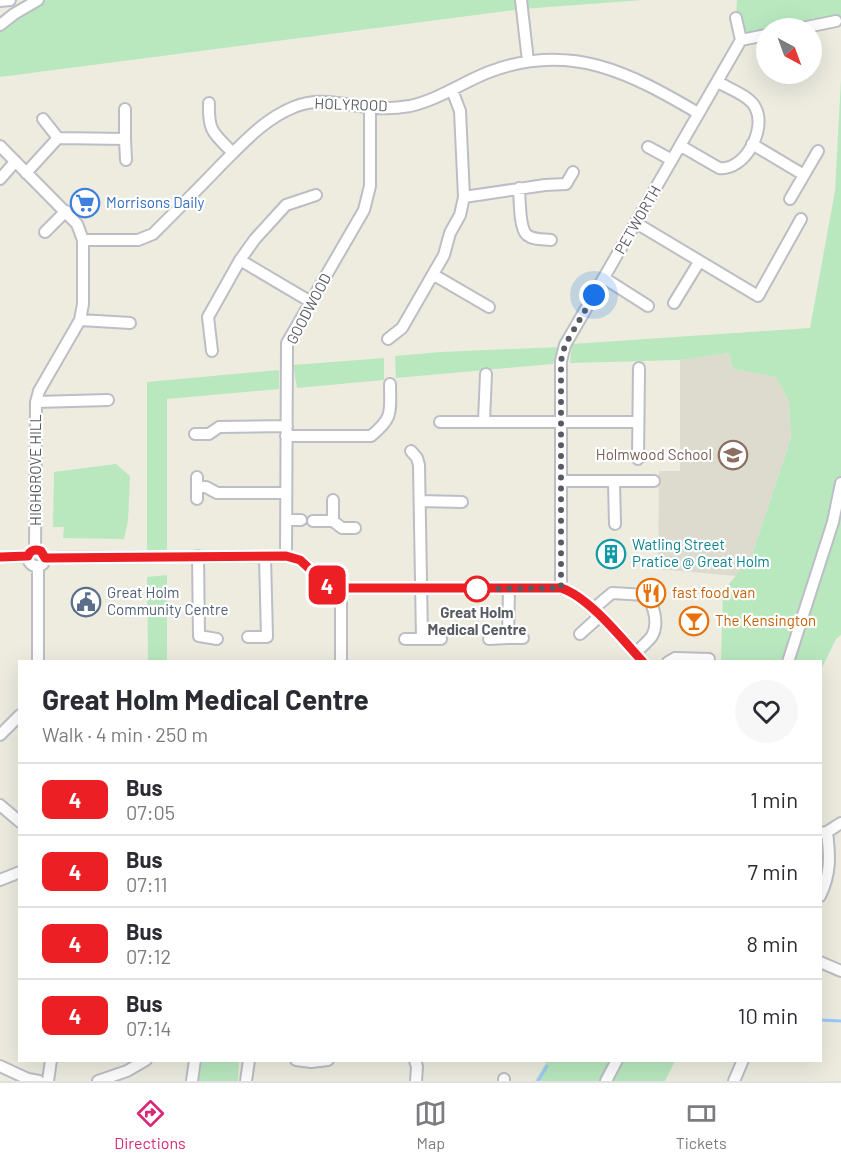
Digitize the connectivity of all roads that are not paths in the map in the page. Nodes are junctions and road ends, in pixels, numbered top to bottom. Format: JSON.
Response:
{"nodes":[{"id":1,"x":10,"y":0,"type":"edge"},
{"id":2,"x":38,"y":0,"type":"edge"},
{"id":3,"x":521,"y":0,"type":"edge"},
{"id":4,"x":0,"y":1,"type":"edge"},
{"id":5,"x":736,"y":18,"type":"dead end"},
{"id":6,"x":836,"y":21,"type":"dead end"},
{"id":7,"x":822,"y":24,"type":"edge"},
{"id":8,"x":0,"y":25,"type":"edge"},
{"id":9,"x":756,"y":37,"type":"edge"},
{"id":10,"x":741,"y":40,"type":"junction"},
{"id":11,"x":528,"y":61,"type":"junction"},
{"id":12,"x":718,"y":82,"type":"junction"},
{"id":13,"x":452,"y":90,"type":"junction"},
{"id":14,"x":209,"y":103,"type":"dead end"},
{"id":15,"x":370,"y":108,"type":"junction"},
{"id":16,"x":125,"y":109,"type":"dead end"},
{"id":17,"x":698,"y":113,"type":"junction"},
{"id":18,"x":42,"y":119,"type":"dead end"},
{"id":19,"x":58,"y":138,"type":"junction"},
{"id":20,"x":125,"y":139,"type":"junction"},
{"id":21,"x":752,"y":144,"type":"junction"},
{"id":22,"x":0,"y":146,"type":"edge"},
{"id":23,"x":681,"y":146,"type":"junction"},
{"id":24,"x":648,"y":147,"type":"dead end"},
{"id":25,"x":818,"y":151,"type":"dead end"},
{"id":26,"x":233,"y":153,"type":"junction"},
{"id":27,"x":126,"y":160,"type":"dead end"},
{"id":28,"x":672,"y":160,"type":"junction"},
{"id":29,"x":15,"y":162,"type":"junction"},
{"id":30,"x":573,"y":172,"type":"dead end"},
{"id":31,"x":26,"y":173,"type":"junction"},
{"id":32,"x":804,"y":175,"type":"junction"},
{"id":33,"x":0,"y":179,"type":"edge"},
{"id":34,"x":519,"y":188,"type":"junction"},
{"id":35,"x":316,"y":195,"type":"dead end"},
{"id":36,"x":464,"y":197,"type":"junction"},
{"id":37,"x":790,"y":199,"type":"dead end"},
{"id":38,"x":66,"y":212,"type":"junction"},
{"id":39,"x":801,"y":219,"type":"dead end"},
{"id":40,"x":636,"y":223,"type":"junction"},
{"id":41,"x":45,"y":232,"type":"dead end"},
{"id":42,"x":83,"y":240,"type":"junction"},
{"id":43,"x":551,"y":240,"type":"dead end"},
{"id":44,"x":240,"y":260,"type":"junction"},
{"id":45,"x":699,"y":262,"type":"junction"},
{"id":46,"x":434,"y":274,"type":"junction"},
{"id":47,"x":604,"y":278,"type":"junction"},
{"id":48,"x":311,"y":302,"type":"junction"},
{"id":49,"x":674,"y":303,"type":"dead end"},
{"id":50,"x":648,"y":306,"type":"dead end"},
{"id":51,"x":489,"y":307,"type":"dead end"},
{"id":52,"x":80,"y":320,"type":"junction"},
{"id":53,"x":130,"y":323,"type":"dead end"},
{"id":54,"x":388,"y":339,"type":"dead end"},
{"id":55,"x":212,"y":351,"type":"dead end"},
{"id":56,"x":639,"y":368,"type":"dead end"},
{"id":57,"x":486,"y":374,"type":"dead end"},
{"id":58,"x":390,"y":384,"type":"dead end"},
{"id":59,"x":108,"y":400,"type":"dead end"},
{"id":60,"x":36,"y":402,"type":"junction"},
{"id":61,"x":484,"y":421,"type":"junction"},
{"id":62,"x":440,"y":422,"type":"dead end"},
{"id":63,"x":562,"y":422,"type":"junction"},
{"id":64,"x":638,"y":422,"type":"junction"},
{"id":65,"x":286,"y":431,"type":"junction"},
{"id":66,"x":195,"y":434,"type":"dead end"},
{"id":67,"x":411,"y":451,"type":"dead end"},
{"id":68,"x":638,"y":459,"type":"dead end"},
{"id":69,"x":561,"y":481,"type":"junction"},
{"id":70,"x":654,"y":481,"type":"dead end"},
{"id":71,"x":614,"y":482,"type":"junction"},
{"id":72,"x":841,"y":483,"type":"edge"},
{"id":73,"x":286,"y":493,"type":"junction"},
{"id":74,"x":197,"y":499,"type":"dead end"},
{"id":75,"x":333,"y":500,"type":"dead end"},
{"id":76,"x":420,"y":501,"type":"junction"},
{"id":77,"x":462,"y":502,"type":"dead end"},
{"id":78,"x":286,"y":520,"type":"junction"},
{"id":79,"x":301,"y":520,"type":"dead end"},
{"id":80,"x":313,"y":520,"type":"dead end"},
{"id":81,"x":333,"y":520,"type":"junction"},
{"id":82,"x":615,"y":524,"type":"dead end"},
{"id":83,"x":355,"y":528,"type":"dead end"},
{"id":84,"x":32,"y":553,"type":"junction"},
{"id":85,"x":198,"y":556,"type":"junction"},
{"id":86,"x":265,"y":556,"type":"junction"},
{"id":87,"x":286,"y":556,"type":"junction"},
{"id":88,"x":0,"y":557,"type":"edge"},
{"id":89,"x":41,"y":562,"type":"junction"},
{"id":90,"x":341,"y":588,"type":"junction"},
{"id":91,"x":509,"y":588,"type":"junction"},
{"id":92,"x":561,"y":588,"type":"junction"},
{"id":93,"x":420,"y":589,"type":"junction"},
{"id":94,"x":596,"y":613,"type":"junction"},
{"id":95,"x":580,"y":634,"type":"dead end"},
{"id":96,"x":248,"y":637,"type":"dead end"},
{"id":97,"x":508,"y":638,"type":"junction"},
{"id":98,"x":523,"y":638,"type":"dead end"},
{"id":99,"x":217,"y":639,"type":"dead end"},
{"id":100,"x":405,"y":639,"type":"dead end"},
{"id":101,"x":422,"y":639,"type":"junction"},
{"id":102,"x":441,"y":639,"type":"dead end"},
{"id":103,"x":489,"y":639,"type":"dead end"},
{"id":104,"x":639,"y":657,"type":"edge"},
{"id":105,"x":710,"y":659,"type":"dead end"},
{"id":106,"x":38,"y":660,"type":"edge"},
{"id":107,"x":341,"y":660,"type":"edge"},
{"id":108,"x":671,"y":660,"type":"edge"},
{"id":109,"x":789,"y":660,"type":"edge"},
{"id":110,"x":18,"y":717,"type":"edge"},
{"id":111,"x":0,"y":735,"type":"edge"},
{"id":112,"x":0,"y":805,"type":"edge"},
{"id":113,"x":18,"y":820,"type":"edge"},
{"id":114,"x":841,"y":823,"type":"edge"},
{"id":115,"x":824,"y":833,"type":"edge"},
{"id":116,"x":836,"y":858,"type":"edge"},
{"id":117,"x":18,"y":873,"type":"edge"},
{"id":118,"x":0,"y":880,"type":"edge"},
{"id":119,"x":822,"y":892,"type":"edge"},
{"id":120,"x":822,"y":963,"type":"edge"},
{"id":121,"x":841,"y":971,"type":"edge"},
{"id":122,"x":51,"y":1062,"type":"edge"},
{"id":123,"x":143,"y":1062,"type":"edge"},
{"id":124,"x":195,"y":1062,"type":"edge"},
{"id":125,"x":249,"y":1062,"type":"edge"},
{"id":126,"x":416,"y":1062,"type":"edge"},
{"id":127,"x":742,"y":1062,"type":"edge"},
{"id":128,"x":614,"y":1064,"type":"edge"},
{"id":129,"x":0,"y":1066,"type":"edge"},
{"id":130,"x":39,"y":1081,"type":"edge"},
{"id":131,"x":48,"y":1081,"type":"edge"},
{"id":132,"x":98,"y":1081,"type":"edge"},
{"id":133,"x":192,"y":1081,"type":"edge"},
{"id":134,"x":246,"y":1081,"type":"edge"},
{"id":135,"x":416,"y":1081,"type":"edge"},
{"id":136,"x":606,"y":1081,"type":"edge"},
{"id":137,"x":734,"y":1081,"type":"edge"}],
"edges":[{"from":1,"to":4,"type":"street"},
{"from":2,"to":8,"type":"street"},
{"from":3,"to":11,"type":"street"},
{"from":5,"to":10,"type":"street"},
{"from":6,"to":7,"type":"street"},
{"from":9,"to":10,"type":"street"},
{"from":10,"to":12,"type":"street","name":"PETWORTH"},
{"from":11,"to":13,"type":"street","name":"HOLYROOD"},
{"from":11,"to":17,"type":"street","name":"HOLYROOD"},
{"from":12,"to":17,"type":"street","name":"PETWORTH"},
{"from":12,"to":21,"type":"street"},
{"from":13,"to":15,"type":"street","name":"HOLYROOD"},
{"from":13,"to":36,"type":"street"},
{"from":14,"to":26,"type":"street"},
{"from":15,"to":26,"type":"street","name":"HOLYROOD"},
{"from":15,"to":48,"type":"street","name":"GOODWOOD"},
{"from":16,"to":20,"type":"street"},
{"from":17,"to":23,"type":"street","name":"PETWORTH"},
{"from":18,"to":19,"type":"street"},
{"from":19,"to":20,"type":"street"},
{"from":19,"to":31,"type":"street"},
{"from":20,"to":27,"type":"street"},
{"from":21,"to":23,"type":"street"},
{"from":21,"to":32,"type":"street"},
{"from":22,"to":29,"type":"street","name":"HIGHGROVE HILL"},
{"from":23,"to":28,"type":"street","name":"PETWORTH"},
{"from":24,"to":28,"type":"street"},
{"from":25,"to":32,"type":"street"},
{"from":26,"to":42,"type":"street","name":"HOLYROOD"},
{"from":28,"to":40,"type":"street","name":"PETWORTH"},
{"from":29,"to":31,"type":"street","name":"HIGHGROVE HILL"},
{"from":29,"to":33,"type":"street"},
{"from":30,"to":34,"type":"street"},
{"from":31,"to":38,"type":"street","name":"HIGHGROVE HILL"},
{"from":32,"to":37,"type":"street"},
{"from":34,"to":36,"type":"street"},
{"from":34,"to":43,"type":"street"},
{"from":35,"to":44,"type":"street"},
{"from":36,"to":46,"type":"street"},
{"from":38,"to":41,"type":"street"},
{"from":38,"to":42,"type":"street","name":"HIGHGROVE HILL"},
{"from":39,"to":45,"type":"street"},
{"from":40,"to":45,"type":"street"},
{"from":40,"to":47,"type":"street","name":"PETWORTH"},
{"from":42,"to":52,"type":"street","name":"HIGHGROVE HILL"},
{"from":44,"to":48,"type":"street"},
{"from":44,"to":55,"type":"street"},
{"from":45,"to":49,"type":"street"},
{"from":46,"to":51,"type":"street"},
{"from":46,"to":54,"type":"street"},
{"from":47,"to":50,"type":"street"},
{"from":47,"to":63,"type":"street","name":"PETWORTH"},
{"from":48,"to":65,"type":"street","name":"GOODWOOD"},
{"from":52,"to":53,"type":"street"},
{"from":52,"to":60,"type":"street","name":"HIGHGROVE HILL"},
{"from":56,"to":64,"type":"street"},
{"from":57,"to":61,"type":"street"},
{"from":58,"to":65,"type":"street"},
{"from":59,"to":60,"type":"street"},
{"from":60,"to":84,"type":"street","name":"HIGHGROVE HILL"},
{"from":61,"to":62,"type":"street"},
{"from":61,"to":63,"type":"street"},
{"from":63,"to":64,"type":"street"},
{"from":63,"to":69,"type":"street","name":"PETWORTH"},
{"from":64,"to":68,"type":"street"},
{"from":65,"to":66,"type":"street"},
{"from":65,"to":73,"type":"street","name":"GOODWOOD"},
{"from":67,"to":76,"type":"street"},
{"from":69,"to":71,"type":"street"},
{"from":69,"to":92,"type":"street","name":"PETWORTH"},
{"from":70,"to":71,"type":"street"},
{"from":71,"to":82,"type":"street"},
{"from":72,"to":109,"type":"street"},
{"from":73,"to":74,"type":"street"},
{"from":73,"to":78,"type":"street","name":"GOODWOOD"},
{"from":75,"to":81,"type":"street"},
{"from":76,"to":77,"type":"street"},
{"from":76,"to":93,"type":"street"},
{"from":78,"to":79,"type":"street"},
{"from":78,"to":87,"type":"street","name":"GOODWOOD"},
{"from":80,"to":81,"type":"street"},
{"from":81,"to":83,"type":"street"},
{"from":84,"to":88,"type":"street"},
{"from":84,"to":89,"type":"street"},
{"from":85,"to":86,"type":"street"},
{"from":85,"to":89,"type":"street"},
{"from":85,"to":99,"type":"street"},
{"from":86,"to":87,"type":"street"},
{"from":86,"to":96,"type":"street"},
{"from":87,"to":90,"type":"street"},
{"from":89,"to":106,"type":"street"},
{"from":90,"to":93,"type":"street"},
{"from":90,"to":107,"type":"street"},
{"from":91,"to":92,"type":"street"},
{"from":91,"to":93,"type":"street"},
{"from":91,"to":97,"type":"street"},
{"from":92,"to":94,"type":"street"},
{"from":93,"to":101,"type":"street"},
{"from":94,"to":95,"type":"street"},
{"from":94,"to":104,"type":"street"},
{"from":94,"to":104,"type":"street"},
{"from":97,"to":98,"type":"street"},
{"from":97,"to":103,"type":"street"},
{"from":100,"to":101,"type":"street"},
{"from":101,"to":102,"type":"street"},
{"from":105,"to":108,"type":"street"},
{"from":110,"to":111,"type":"street"},
{"from":112,"to":113,"type":"street"},
{"from":114,"to":115,"type":"street"},
{"from":115,"to":116,"type":"street"},
{"from":116,"to":119,"type":"street"},
{"from":117,"to":118,"type":"street"},
{"from":120,"to":121,"type":"street"},
{"from":122,"to":131,"type":"street"},
{"from":123,"to":132,"type":"street"},
{"from":124,"to":133,"type":"street"},
{"from":125,"to":134,"type":"street"},
{"from":126,"to":135,"type":"street"},
{"from":127,"to":137,"type":"street"},
{"from":128,"to":136,"type":"street"},
{"from":129,"to":130,"type":"street"}]}
